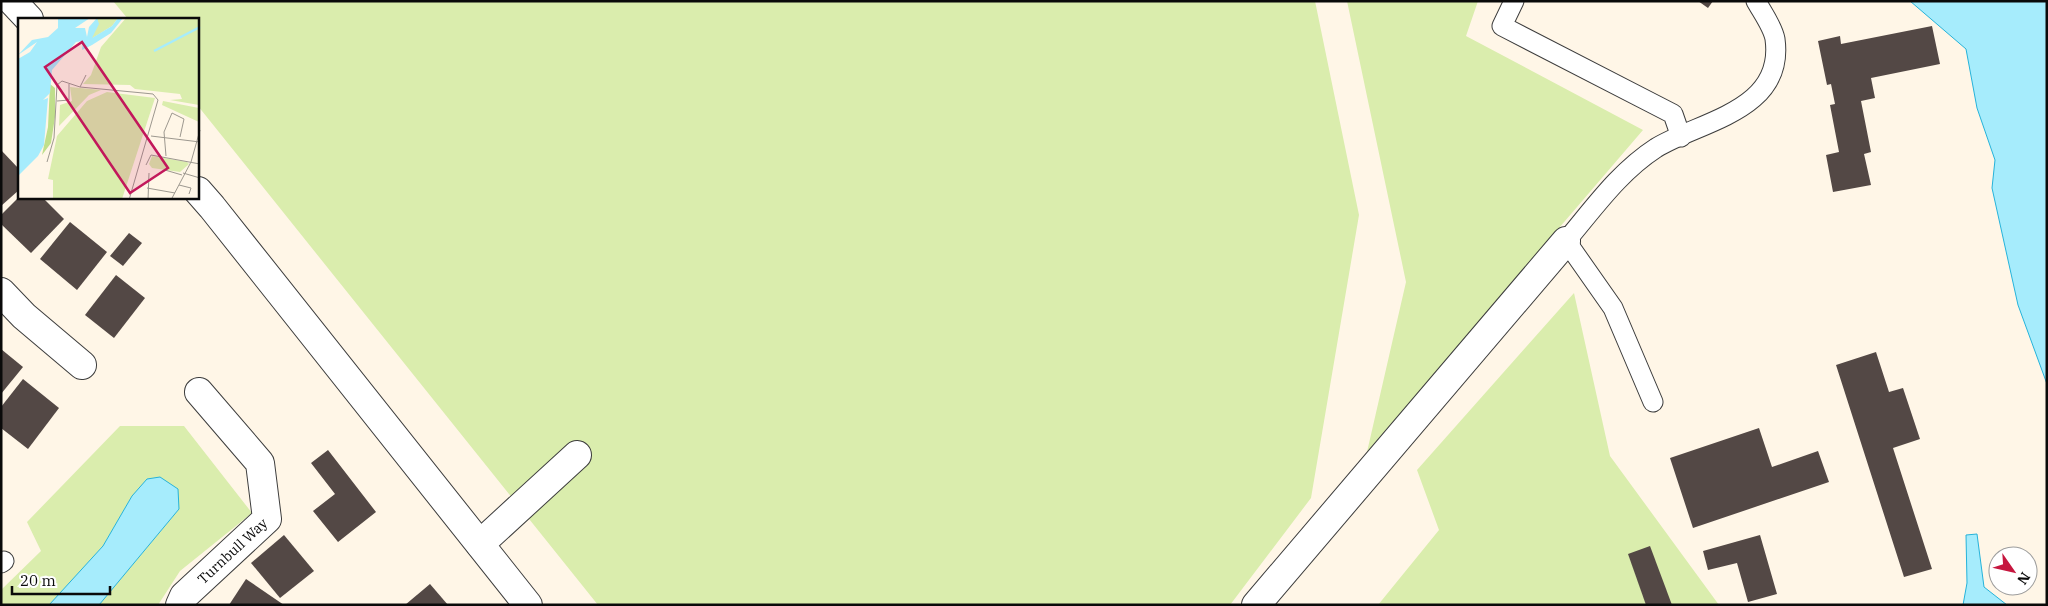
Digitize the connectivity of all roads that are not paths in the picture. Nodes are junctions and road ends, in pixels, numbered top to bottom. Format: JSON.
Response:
{"nodes":[{"id":1,"x":12,"y":1,"type":"edge"},
{"id":2,"x":1514,"y":1,"type":"edge"},
{"id":3,"x":1756,"y":1,"type":"edge"},
{"id":4,"x":28,"y":18,"type":"edge"},
{"id":5,"x":1681,"y":137,"type":"junction"},
{"id":6,"x":199,"y":192,"type":"edge"},
{"id":7,"x":1566,"y":241,"type":"junction"},
{"id":8,"x":1,"y":292,"type":"edge"},
{"id":9,"x":82,"y":365,"type":"dead end"},
{"id":10,"x":199,"y":392,"type":"dead end"},
{"id":11,"x":1653,"y":402,"type":"dead end"},
{"id":12,"x":577,"y":455,"type":"dead end"},
{"id":13,"x":480,"y":544,"type":"junction"},
{"id":14,"x":180,"y":605,"type":"edge"},
{"id":15,"x":528,"y":605,"type":"edge"},
{"id":16,"x":1256,"y":605,"type":"edge"}],
"edges":[{"from":1,"to":4,"type":"street"},
{"from":2,"to":5,"type":"lane"},
{"from":3,"to":5,"type":"lane"},
{"from":5,"to":7,"type":"lane"},
{"from":6,"to":13,"type":"street"},
{"from":7,"to":11,"type":"lane"},
{"from":7,"to":16,"type":"street"},
{"from":8,"to":9,"type":"street"},
{"from":10,"to":14,"type":"street","name":"Turnbull Way"},
{"from":12,"to":13,"type":"street"},
{"from":13,"to":15,"type":"street"}]}
